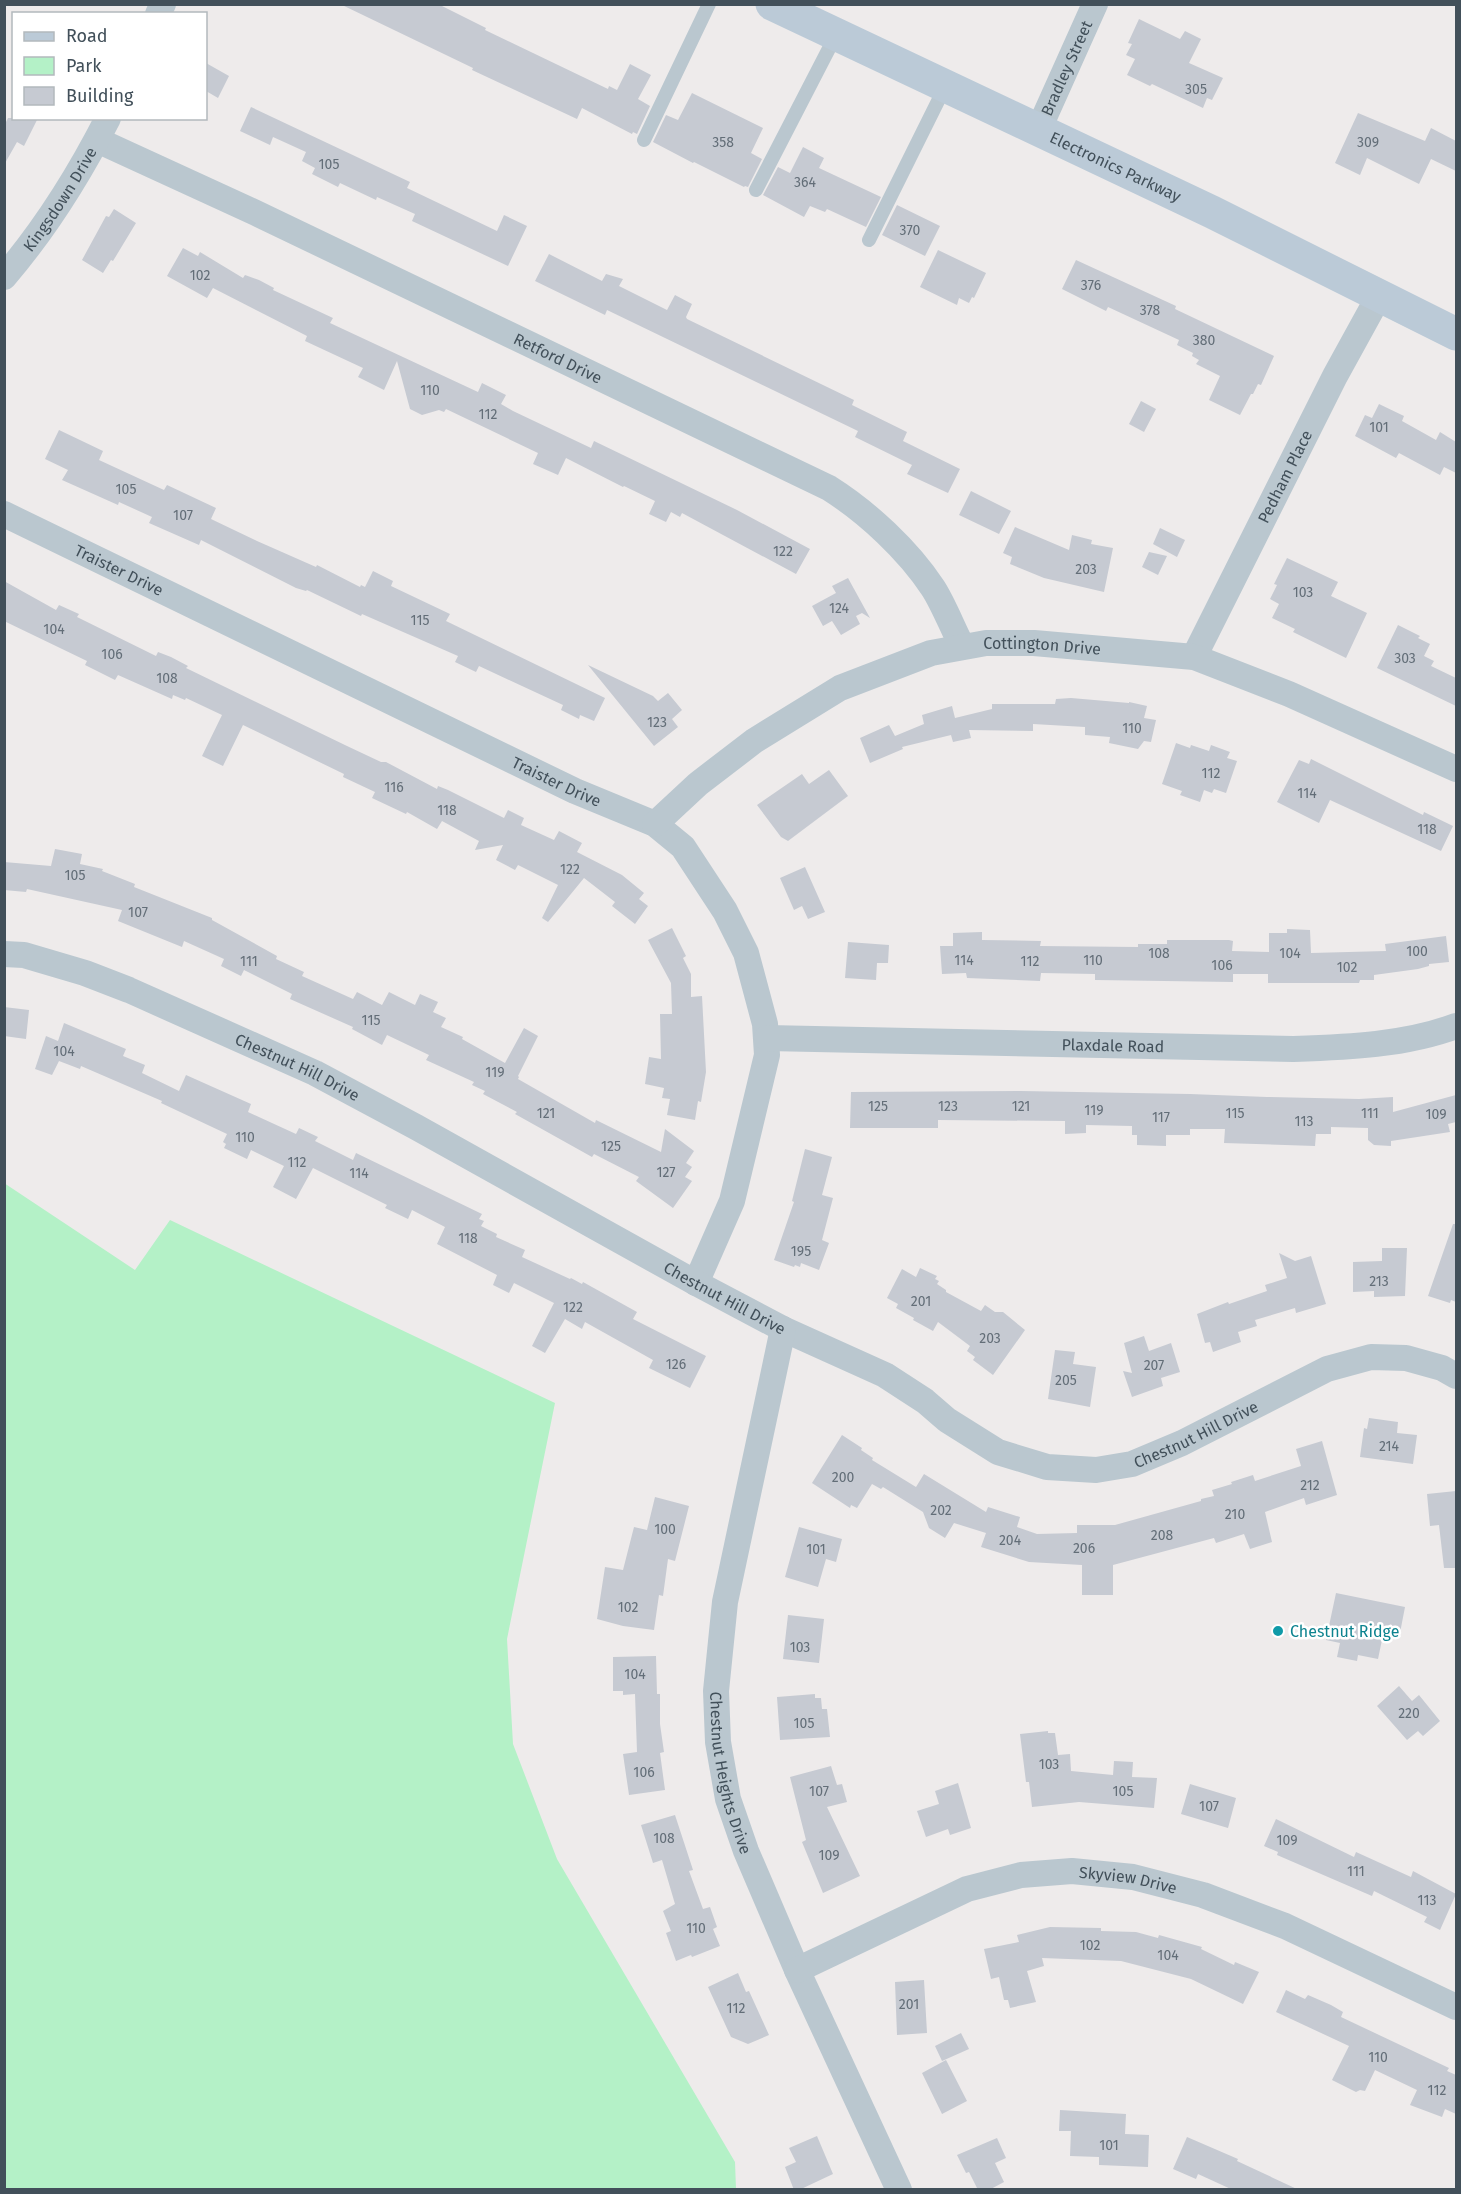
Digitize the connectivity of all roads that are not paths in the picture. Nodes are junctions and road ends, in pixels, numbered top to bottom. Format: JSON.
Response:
{"nodes":[{"id":1,"x":709,"y":4,"type":"edge"},
{"id":2,"x":772,"y":4,"type":"edge"},
{"id":3,"x":1095,"y":4,"type":"edge"},
{"id":4,"x":836,"y":35,"type":"junction"},
{"id":5,"x":945,"y":87,"type":"junction"},
{"id":6,"x":102,"y":129,"type":"edge"},
{"id":7,"x":1038,"y":131,"type":"junction"},
{"id":8,"x":644,"y":140,"type":"dead end"},
{"id":9,"x":756,"y":190,"type":"dead end"},
{"id":10,"x":869,"y":240,"type":"dead end"},
{"id":11,"x":4,"y":277,"type":"edge"},
{"id":12,"x":1379,"y":296,"type":"junction"},
{"id":13,"x":1456,"y":334,"type":"edge"},
{"id":14,"x":4,"y":514,"type":"edge"},
{"id":15,"x":962,"y":646,"type":"junction"},
{"id":16,"x":1194,"y":657,"type":"junction"},
{"id":17,"x":1456,"y":769,"type":"edge"},
{"id":18,"x":655,"y":824,"type":"junction"},
{"id":19,"x":4,"y":954,"type":"edge"},
{"id":20,"x":1456,"y":1026,"type":"edge"},
{"id":21,"x":767,"y":1038,"type":"junction"},
{"id":22,"x":696,"y":1283,"type":"junction"},
{"id":23,"x":783,"y":1329,"type":"junction"},
{"id":24,"x":1456,"y":1376,"type":"edge"},
{"id":25,"x":797,"y":1970,"type":"junction"},
{"id":26,"x":1456,"y":2007,"type":"edge"},
{"id":27,"x":899,"y":2190,"type":"edge"}],
"edges":[{"from":1,"to":8,"type":"lane"},
{"from":2,"to":4,"type":"main road","name":"Electronics Parkway"},
{"from":3,"to":7,"type":"street","name":"Bradley Street"},
{"from":4,"to":5,"type":"main road","name":"Electronics Parkway"},
{"from":4,"to":9,"type":"lane"},
{"from":5,"to":7,"type":"main road","name":"Electronics Parkway"},
{"from":5,"to":10,"type":"lane"},
{"from":6,"to":11,"type":"street","name":"Kingsdown Drive"},
{"from":6,"to":15,"type":"street","name":"Retford Drive"},
{"from":7,"to":12,"type":"main road","name":"Electronics Parkway"},
{"from":12,"to":13,"type":"main road","name":"Electronics Parkway"},
{"from":12,"to":16,"type":"street","name":"Pedham Place"},
{"from":14,"to":18,"type":"street","name":"Traister Drive"},
{"from":15,"to":16,"type":"street","name":"Cottington Drive"},
{"from":15,"to":18,"type":"street","name":"Cottington Drive"},
{"from":16,"to":17,"type":"street","name":"Cottington Drive"},
{"from":18,"to":21,"type":"street","name":"Traister Drive"},
{"from":19,"to":22,"type":"street","name":"Chestnut Hill Drive"},
{"from":20,"to":21,"type":"street","name":"Plaxdale Road"},
{"from":21,"to":22,"type":"street","name":"Traister Drive"},
{"from":22,"to":23,"type":"street","name":"Chestnut Hill Drive"},
{"from":23,"to":24,"type":"street","name":"Chestnut Hill Drive"},
{"from":23,"to":25,"type":"street","name":"Chestnut Heights Drive"},
{"from":25,"to":26,"type":"street","name":"Skyview Drive"},
{"from":25,"to":27,"type":"street","name":"Chestnut Heights Drive"}]}
